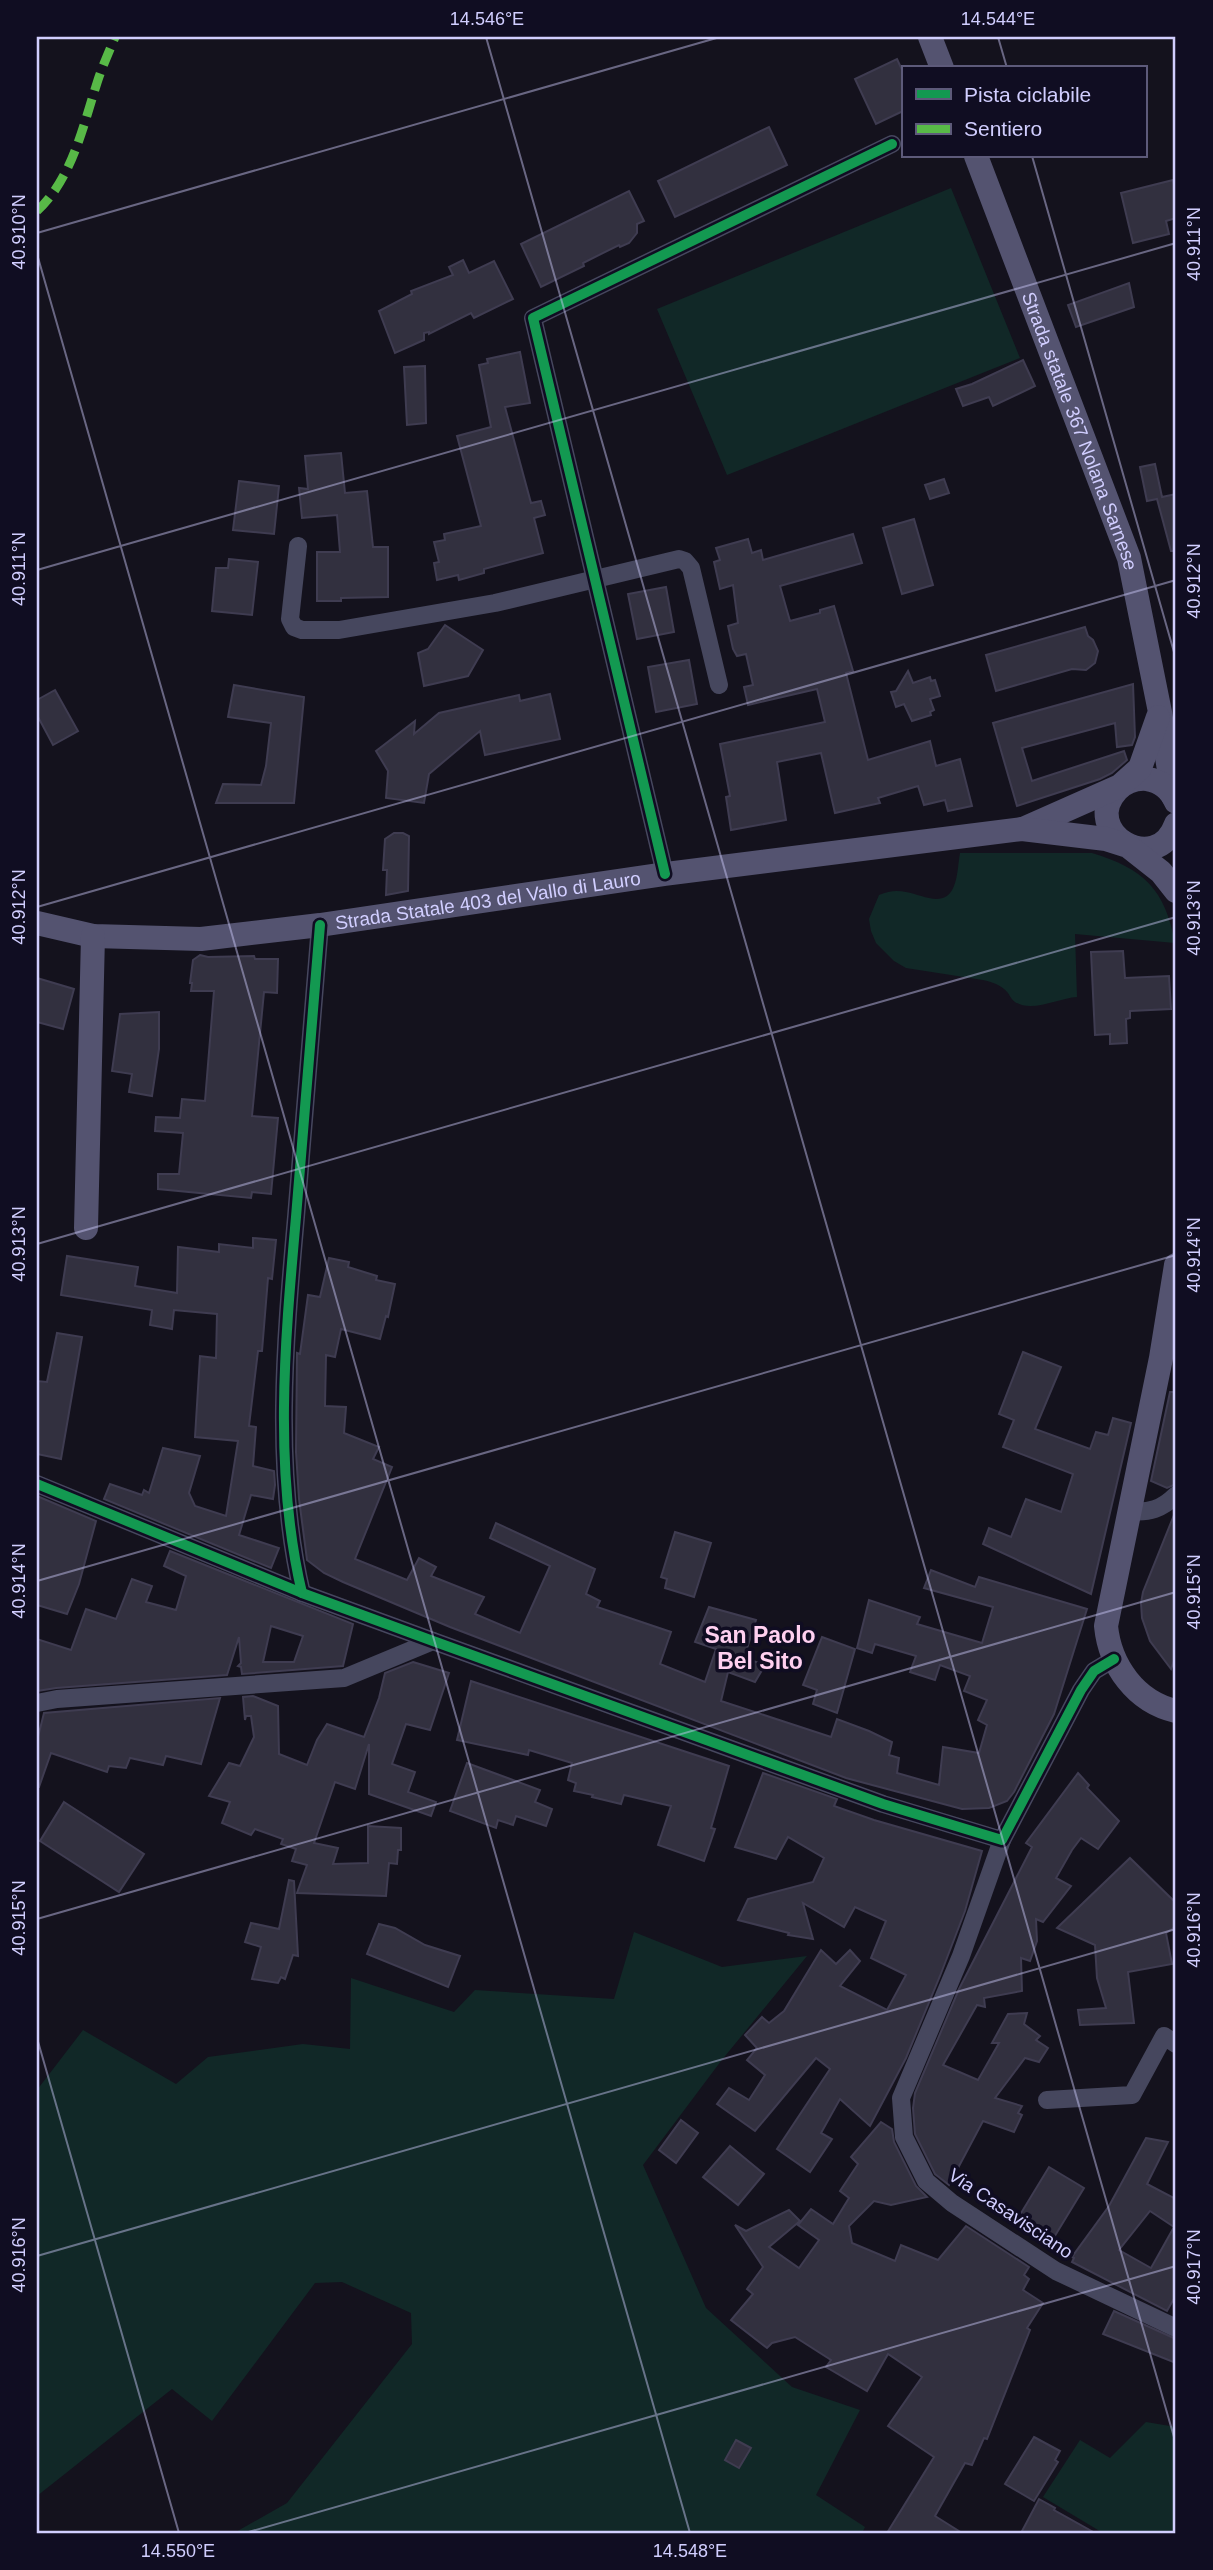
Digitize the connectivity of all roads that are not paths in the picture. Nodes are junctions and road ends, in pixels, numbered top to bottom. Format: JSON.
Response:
{"nodes":[{"id":1,"x":930,"y":37,"type":"edge"},
{"id":2,"x":941,"y":66,"type":"edge"},
{"id":3,"x":892,"y":144,"type":"dead end"},
{"id":4,"x":977,"y":158,"type":"edge"},
{"id":5,"x":298,"y":546,"type":"dead end"},
{"id":6,"x":595,"y":578,"type":"junction"},
{"id":7,"x":719,"y":685,"type":"dead end"},
{"id":8,"x":1160,"y":712,"type":"junction"},
{"id":9,"x":1120,"y":786,"type":"junction"},
{"id":10,"x":1175,"y":800,"type":"edge"},
{"id":11,"x":1022,"y":829,"type":"junction"},
{"id":12,"x":1175,"y":832,"type":"edge"},
{"id":13,"x":1128,"y":846,"type":"junction"},
{"id":14,"x":666,"y":874,"type":"junction"},
{"id":15,"x":1176,"y":891,"type":"edge"},
{"id":16,"x":37,"y":923,"type":"edge"},
{"id":17,"x":320,"y":925,"type":"junction"},
{"id":18,"x":93,"y":936,"type":"junction"},
{"id":19,"x":86,"y":1228,"type":"dead end"},
{"id":20,"x":1176,"y":1265,"type":"edge"},
{"id":21,"x":37,"y":1484,"type":"edge"},
{"id":22,"x":1176,"y":1495,"type":"edge"},
{"id":23,"x":1130,"y":1511,"type":"junction"},
{"id":24,"x":302,"y":1593,"type":"junction"},
{"id":25,"x":433,"y":1641,"type":"junction"},
{"id":26,"x":1114,"y":1659,"type":"junction"},
{"id":27,"x":37,"y":1703,"type":"edge"},
{"id":28,"x":1176,"y":1711,"type":"edge"},
{"id":29,"x":1002,"y":1840,"type":"junction"},
{"id":30,"x":1176,"y":2045,"type":"edge"},
{"id":31,"x":1047,"y":2100,"type":"dead end"},
{"id":32,"x":1176,"y":2328,"type":"edge"}],
"edges":[{"from":1,"to":2,"type":"main road"},
{"from":3,"to":6,"type":"street"},
{"from":4,"to":8,"type":"main road","name":"Strada statale 367 Nolana Sarnese"},
{"from":5,"to":6,"type":"street"},
{"from":6,"to":7,"type":"street"},
{"from":6,"to":14,"type":"street"},
{"from":8,"to":9,"type":"main road","name":"Strada Statale 403 del Vallo di Lauro"},
{"from":8,"to":10,"type":"main road","name":"Strada statale 367 Nolana Sarnese"},
{"from":9,"to":10,"type":"main road"},
{"from":9,"to":11,"type":"main road","name":"Strada Statale 403 del Vallo di Lauro"},
{"from":9,"to":13,"type":"main road"},
{"from":11,"to":13,"type":"main road","name":"Strada Statale 403 del Vallo di Lauro"},
{"from":11,"to":14,"type":"main road","name":"Strada Statale 403 del Vallo di Lauro"},
{"from":12,"to":13,"type":"main road"},
{"from":13,"to":15,"type":"main road","name":"Strada Statale 403 del Vallo di Lauro"},
{"from":14,"to":17,"type":"main road","name":"Strada Statale 403 del Vallo di Lauro"},
{"from":16,"to":18,"type":"main road","name":"Strada Statale 403 del Vallo di Lauro"},
{"from":17,"to":18,"type":"main road","name":"Strada Statale 403 del Vallo di Lauro"},
{"from":17,"to":24,"type":"street"},
{"from":18,"to":19,"type":"main road"},
{"from":20,"to":23,"type":"main road"},
{"from":21,"to":24,"type":"street"},
{"from":22,"to":23,"type":"street"},
{"from":23,"to":26,"type":"main road"},
{"from":24,"to":25,"type":"street"},
{"from":25,"to":27,"type":"street"},
{"from":25,"to":29,"type":"street"},
{"from":26,"to":28,"type":"main road"},
{"from":26,"to":29,"type":"street","name":"Via Casavisciano"},
{"from":29,"to":32,"type":"street","name":"Via Casavisciano"},
{"from":30,"to":31,"type":"street"}]}
